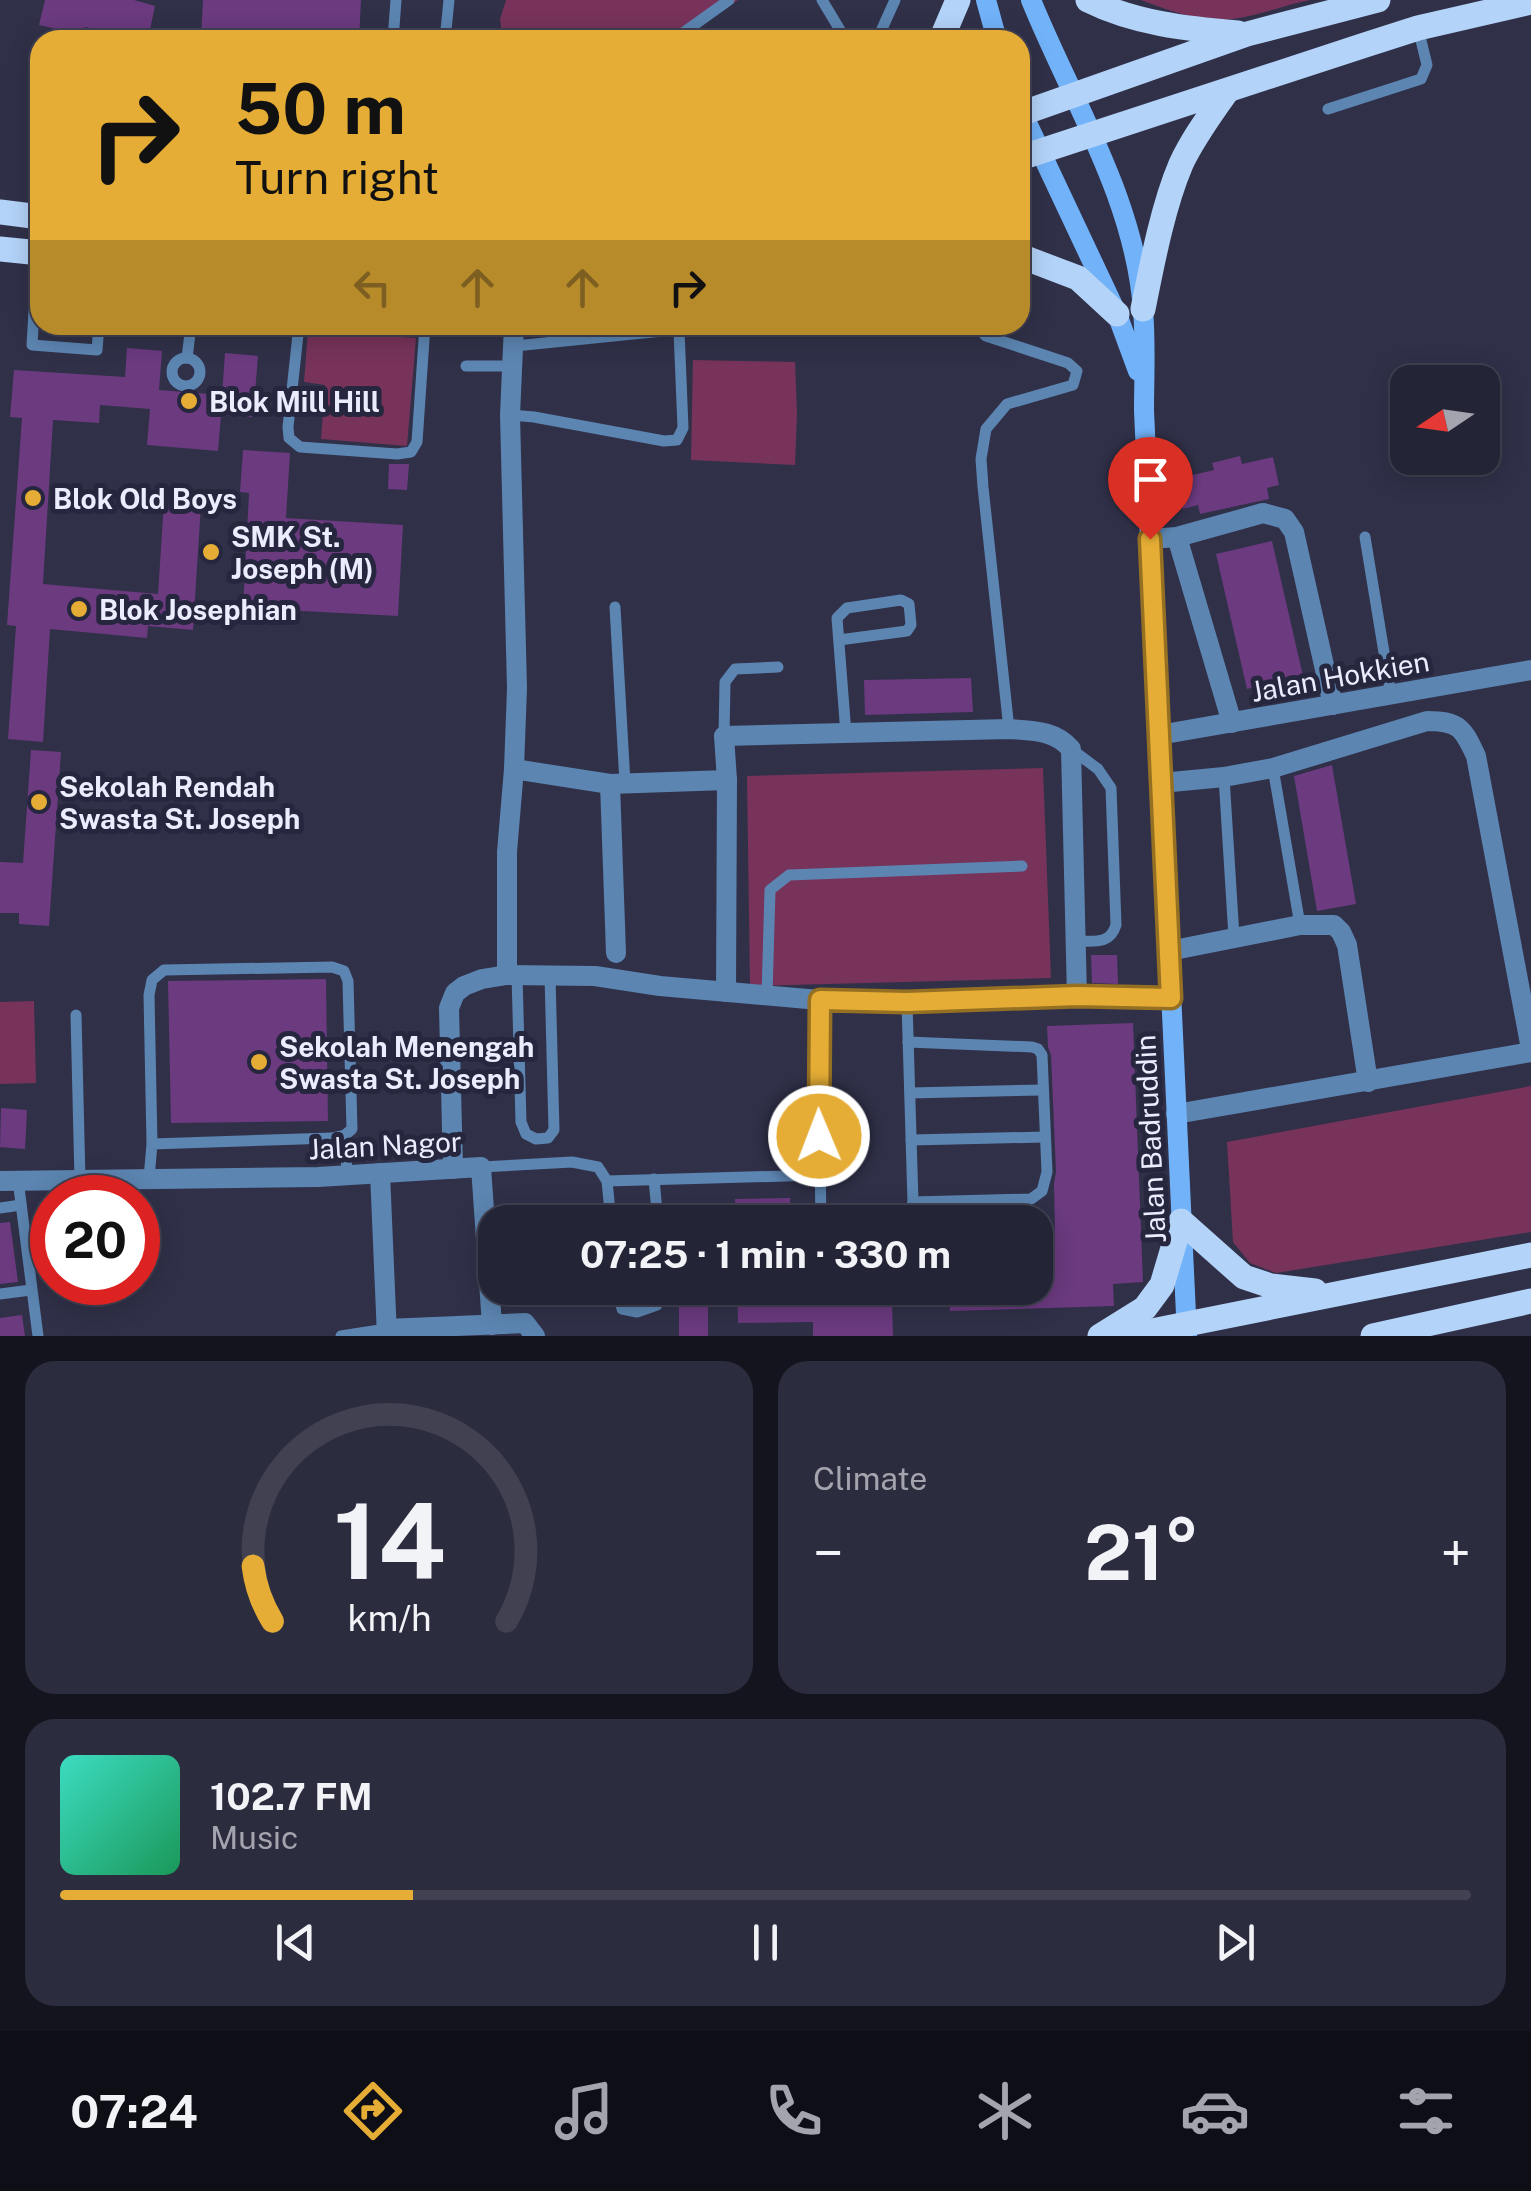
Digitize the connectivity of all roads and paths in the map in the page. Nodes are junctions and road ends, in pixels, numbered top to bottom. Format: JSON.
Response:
{"nodes":[{"id":1,"x":396,"y":0,"type":"edge"},
{"id":2,"x":450,"y":0,"type":"edge"},
{"id":3,"x":729,"y":0,"type":"edge"},
{"id":4,"x":822,"y":0,"type":"edge"},
{"id":5,"x":895,"y":0,"type":"edge"},
{"id":6,"x":958,"y":0,"type":"edge"},
{"id":7,"x":986,"y":0,"type":"edge"},
{"id":8,"x":1030,"y":0,"type":"edge"},
{"id":9,"x":1088,"y":0,"type":"edge"},
{"id":10,"x":1378,"y":0,"type":"edge"},
{"id":11,"x":1531,"y":2,"type":"edge"},
{"id":12,"x":1418,"y":28,"type":"junction"},
{"id":13,"x":394,"y":30,"type":"edge"},
{"id":14,"x":446,"y":30,"type":"edge"},
{"id":15,"x":688,"y":30,"type":"edge"},
{"id":16,"x":840,"y":30,"type":"edge"},
{"id":17,"x":882,"y":30,"type":"edge"},
{"id":18,"x":945,"y":30,"type":"edge"},
{"id":19,"x":994,"y":30,"type":"edge"},
{"id":20,"x":1247,"y":34,"type":"junction"},
{"id":21,"x":1227,"y":91,"type":"junction"},
{"id":22,"x":1074,"y":94,"type":"junction"},
{"id":23,"x":1030,"y":109,"type":"edge"},
{"id":24,"x":1328,"y":109,"type":"dead end"},
{"id":25,"x":1093,"y":135,"type":"junction"},
{"id":26,"x":1030,"y":155,"type":"edge"},
{"id":27,"x":0,"y":212,"type":"edge"},
{"id":28,"x":30,"y":216,"type":"edge"},
{"id":29,"x":0,"y":249,"type":"edge"},
{"id":30,"x":30,"y":252,"type":"edge"},
{"id":31,"x":1030,"y":260,"type":"edge"},
{"id":32,"x":1144,"y":309,"type":"junction"},
{"id":33,"x":1117,"y":314,"type":"junction"},
{"id":34,"x":33,"y":335,"type":"edge"},
{"id":35,"x":98,"y":335,"type":"edge"},
{"id":36,"x":190,"y":335,"type":"edge"},
{"id":37,"x":299,"y":335,"type":"edge"},
{"id":38,"x":425,"y":335,"type":"edge"},
{"id":39,"x":627,"y":335,"type":"edge"},
{"id":40,"x":679,"y":335,"type":"edge"},
{"id":41,"x":985,"y":335,"type":"edge"},
{"id":42,"x":514,"y":346,"type":"edge"},
{"id":43,"x":187,"y":358,"type":"dead end"},
{"id":44,"x":466,"y":366,"type":"dead end"},
{"id":45,"x":1144,"y":411,"type":"junction"},
{"id":46,"x":510,"y":415,"type":"junction"},
{"id":47,"x":1176,"y":537,"type":"junction"},
{"id":48,"x":1365,"y":537,"type":"dead end"},
{"id":49,"x":1150,"y":539,"type":"junction"},
{"id":50,"x":615,"y":607,"type":"dead end"},
{"id":51,"x":839,"y":640,"type":"junction"},
{"id":52,"x":778,"y":667,"type":"dead end"},
{"id":53,"x":1531,"y":670,"type":"edge"},
{"id":54,"x":1391,"y":694,"type":"junction"},
{"id":55,"x":1333,"y":705,"type":"junction"},
{"id":56,"x":1232,"y":722,"type":"junction"},
{"id":57,"x":1009,"y":729,"type":"junction"},
{"id":58,"x":846,"y":734,"type":"junction"},
{"id":59,"x":724,"y":736,"type":"junction"},
{"id":60,"x":1159,"y":736,"type":"junction"},
{"id":61,"x":1071,"y":749,"type":"junction"},
{"id":62,"x":1273,"y":768,"type":"junction"},
{"id":63,"x":514,"y":770,"type":"junction"},
{"id":64,"x":1224,"y":776,"type":"junction"},
{"id":65,"x":727,"y":780,"type":"junction"},
{"id":66,"x":1162,"y":783,"type":"junction"},
{"id":67,"x":618,"y":784,"type":"junction"},
{"id":68,"x":1022,"y":866,"type":"dead end"},
{"id":69,"x":1300,"y":925,"type":"junction"},
{"id":70,"x":1234,"y":937,"type":"junction"},
{"id":71,"x":1076,"y":941,"type":"junction"},
{"id":72,"x":1169,"y":951,"type":"junction"},
{"id":73,"x":616,"y":953,"type":"dead end"},
{"id":74,"x":512,"y":975,"type":"junction"},
{"id":75,"x":550,"y":976,"type":"junction"},
{"id":76,"x":726,"y":992,"type":"junction"},
{"id":77,"x":768,"y":995,"type":"junction"},
{"id":78,"x":1077,"y":996,"type":"junction"},
{"id":79,"x":1171,"y":998,"type":"junction"},
{"id":80,"x":820,"y":1000,"type":"junction"},
{"id":81,"x":907,"y":1002,"type":"junction"},
{"id":82,"x":76,"y":1015,"type":"dead end"},
{"id":83,"x":908,"y":1042,"type":"junction"},
{"id":84,"x":1531,"y":1051,"type":"edge"},
{"id":85,"x":1368,"y":1082,"type":"junction"},
{"id":86,"x":1042,"y":1090,"type":"junction"},
{"id":87,"x":910,"y":1093,"type":"junction"},
{"id":88,"x":1176,"y":1114,"type":"junction"},
{"id":89,"x":345,"y":1135,"type":"junction"},
{"id":90,"x":1046,"y":1137,"type":"junction"},
{"id":91,"x":540,"y":1138,"type":"junction"},
{"id":92,"x":911,"y":1140,"type":"junction"},
{"id":93,"x":152,"y":1144,"type":"junction"},
{"id":94,"x":542,"y":1164,"type":"junction"},
{"id":95,"x":481,"y":1167,"type":"junction"},
{"id":96,"x":453,"y":1169,"type":"junction"},
{"id":97,"x":380,"y":1173,"type":"junction"},
{"id":98,"x":820,"y":1174,"type":"junction"},
{"id":99,"x":80,"y":1175,"type":"edge"},
{"id":100,"x":150,"y":1175,"type":"edge"},
{"id":101,"x":347,"y":1175,"type":"junction"},
{"id":102,"x":160,"y":1178,"type":"edge"},
{"id":103,"x":654,"y":1179,"type":"junction"},
{"id":104,"x":9,"y":1181,"type":"edge"},
{"id":105,"x":607,"y":1181,"type":"junction"},
{"id":106,"x":913,"y":1202,"type":"junction"},
{"id":107,"x":20,"y":1205,"type":"junction"},
{"id":108,"x":609,"y":1205,"type":"edge"},
{"id":109,"x":656,"y":1205,"type":"edge"},
{"id":110,"x":821,"y":1205,"type":"edge"},
{"id":111,"x":912,"y":1205,"type":"edge"},
{"id":112,"x":0,"y":1208,"type":"edge"},
{"id":113,"x":1182,"y":1221,"type":"junction"},
{"id":114,"x":1531,"y":1255,"type":"edge"},
{"id":115,"x":30,"y":1290,"type":"joint"},
{"id":116,"x":0,"y":1294,"type":"edge"},
{"id":117,"x":1337,"y":1294,"type":"junction"},
{"id":118,"x":1531,"y":1300,"type":"edge"},
{"id":119,"x":33,"y":1305,"type":"edge"},
{"id":120,"x":621,"y":1305,"type":"edge"},
{"id":121,"x":657,"y":1305,"type":"edge"},
{"id":122,"x":492,"y":1325,"type":"junction"},
{"id":123,"x":1186,"y":1330,"type":"edge"},
{"id":124,"x":386,"y":1332,"type":"edge"},
{"id":125,"x":38,"y":1336,"type":"edge"},
{"id":126,"x":341,"y":1336,"type":"edge"},
{"id":127,"x":535,"y":1336,"type":"edge"},
{"id":128,"x":1100,"y":1336,"type":"edge"},
{"id":129,"x":1127,"y":1336,"type":"edge"},
{"id":130,"x":1373,"y":1336,"type":"edge"}],
"edges":[{"from":1,"to":13,"type":"lane"},
{"from":2,"to":14,"type":"lane"},
{"from":3,"to":15,"type":"lane"},
{"from":4,"to":16,"type":"lane"},
{"from":5,"to":17,"type":"lane"},
{"from":6,"to":18,"type":"main road"},
{"from":7,"to":19,"type":"main road"},
{"from":8,"to":22,"type":"main road","name":"Jalan Badruddin"},
{"from":9,"to":20,"type":"main road"},
{"from":10,"to":20,"type":"main road"},
{"from":11,"to":12,"type":"main road"},
{"from":12,"to":21,"type":"main road"},
{"from":12,"to":24,"type":"lane"},
{"from":20,"to":22,"type":"main road"},
{"from":21,"to":25,"type":"main road"},
{"from":21,"to":32,"type":"main road"},
{"from":22,"to":23,"type":"main road"},
{"from":22,"to":25,"type":"main road","name":"Jalan Badruddin"},
{"from":25,"to":26,"type":"main road"},
{"from":25,"to":32,"type":"main road","name":"Jalan Badruddin"},
{"from":26,"to":33,"type":"main road","name":"Jalan Badruddin"},
{"from":27,"to":28,"type":"main road"},
{"from":29,"to":30,"type":"main road"},
{"from":31,"to":33,"type":"main road"},
{"from":32,"to":45,"type":"main road","name":"Jalan Badruddin"},
{"from":33,"to":45,"type":"main road","name":"Jalan Badruddin"},
{"from":34,"to":35,"type":"lane"},
{"from":36,"to":43,"type":"lane"},
{"from":37,"to":38,"type":"lane"},
{"from":39,"to":42,"type":"lane"},
{"from":40,"to":46,"type":"lane"},
{"from":41,"to":57,"type":"lane"},
{"from":42,"to":44,"type":"lane"},
{"from":42,"to":46,"type":"street"},
{"from":45,"to":49,"type":"main road","name":"Jalan Badruddin"},
{"from":46,"to":63,"type":"street"},
{"from":47,"to":49,"type":"street"},
{"from":47,"to":55,"type":"street"},
{"from":47,"to":56,"type":"street"},
{"from":48,"to":54,"type":"lane"},
{"from":49,"to":60,"type":"main road","name":"Jalan Badruddin"},
{"from":50,"to":67,"type":"lane"},
{"from":51,"to":51,"type":"lane"},
{"from":51,"to":58,"type":"lane"},
{"from":52,"to":59,"type":"lane"},
{"from":53,"to":54,"type":"street","name":"Jalan Hokkien"},
{"from":54,"to":55,"type":"street","name":"Jalan Hokkien"},
{"from":55,"to":56,"type":"street","name":"Jalan Hokkien"},
{"from":56,"to":60,"type":"street","name":"Jalan Hokkien"},
{"from":57,"to":58,"type":"street"},
{"from":57,"to":61,"type":"street"},
{"from":58,"to":59,"type":"street"},
{"from":59,"to":65,"type":"street"},
{"from":60,"to":66,"type":"main road","name":"Jalan Badruddin"},
{"from":61,"to":71,"type":"street"},
{"from":61,"to":71,"type":"lane"},
{"from":62,"to":64,"type":"street"},
{"from":62,"to":69,"type":"lane"},
{"from":62,"to":84,"type":"street"},
{"from":63,"to":67,"type":"street"},
{"from":63,"to":74,"type":"street"},
{"from":64,"to":66,"type":"street"},
{"from":64,"to":70,"type":"lane"},
{"from":65,"to":67,"type":"street"},
{"from":65,"to":76,"type":"street"},
{"from":66,"to":72,"type":"main road","name":"Jalan Badruddin"},
{"from":67,"to":73,"type":"street"},
{"from":68,"to":77,"type":"lane"},
{"from":69,"to":70,"type":"street"},
{"from":69,"to":85,"type":"street"},
{"from":70,"to":72,"type":"street"},
{"from":71,"to":78,"type":"street"},
{"from":72,"to":79,"type":"main road","name":"Jalan Badruddin"},
{"from":74,"to":75,"type":"street"},
{"from":74,"to":91,"type":"lane"},
{"from":74,"to":96,"type":"street"},
{"from":75,"to":76,"type":"street"},
{"from":75,"to":91,"type":"lane"},
{"from":76,"to":77,"type":"street"},
{"from":77,"to":80,"type":"street"},
{"from":78,"to":79,"type":"street"},
{"from":78,"to":81,"type":"street"},
{"from":79,"to":88,"type":"main road","name":"Jalan Badruddin"},
{"from":80,"to":81,"type":"street"},
{"from":80,"to":98,"type":"lane"},
{"from":81,"to":83,"type":"lane"},
{"from":82,"to":99,"type":"lane"},
{"from":83,"to":86,"type":"lane"},
{"from":83,"to":87,"type":"lane"},
{"from":84,"to":85,"type":"street"},
{"from":85,"to":88,"type":"street"},
{"from":86,"to":87,"type":"lane"},
{"from":86,"to":90,"type":"lane"},
{"from":87,"to":92,"type":"lane"},
{"from":88,"to":113,"type":"main road","name":"Jalan Badruddin"},
{"from":89,"to":93,"type":"lane"},
{"from":89,"to":93,"type":"lane"},
{"from":89,"to":101,"type":"lane"},
{"from":90,"to":92,"type":"lane"},
{"from":90,"to":106,"type":"lane"},
{"from":91,"to":94,"type":"lane"},
{"from":92,"to":106,"type":"lane"},
{"from":93,"to":100,"type":"lane"},
{"from":94,"to":95,"type":"lane","name":"Jalan Nagor"},
{"from":94,"to":105,"type":"lane","name":"Jalan Nagor"},
{"from":95,"to":96,"type":"street","name":"Jalan Nagor"},
{"from":95,"to":122,"type":"street"},
{"from":96,"to":97,"type":"street","name":"Jalan Nagor"},
{"from":97,"to":101,"type":"street","name":"Jalan Nagor"},
{"from":97,"to":124,"type":"street"},
{"from":98,"to":103,"type":"lane","name":"Jalan Nagor"},
{"from":98,"to":110,"type":"lane"},
{"from":101,"to":102,"type":"street","name":"Jalan Nagor"},
{"from":103,"to":105,"type":"lane","name":"Jalan Nagor"},
{"from":103,"to":109,"type":"lane"},
{"from":104,"to":107,"type":"lane"},
{"from":105,"to":108,"type":"lane"},
{"from":106,"to":111,"type":"lane"},
{"from":107,"to":112,"type":"lane"},
{"from":107,"to":115,"type":"lane"},
{"from":113,"to":117,"type":"main road"},
{"from":113,"to":123,"type":"main road","name":"Jalan Badruddin"},
{"from":113,"to":128,"type":"main road"},
{"from":114,"to":117,"type":"main road"},
{"from":115,"to":116,"type":"lane"},
{"from":117,"to":123,"type":"main road"},
{"from":118,"to":130,"type":"main road"},
{"from":119,"to":125,"type":"lane"},
{"from":120,"to":121,"type":"lane"},
{"from":122,"to":124,"type":"street"},
{"from":122,"to":127,"type":"street"},
{"from":123,"to":129,"type":"main road"},
{"from":124,"to":126,"type":"lane"}]}
